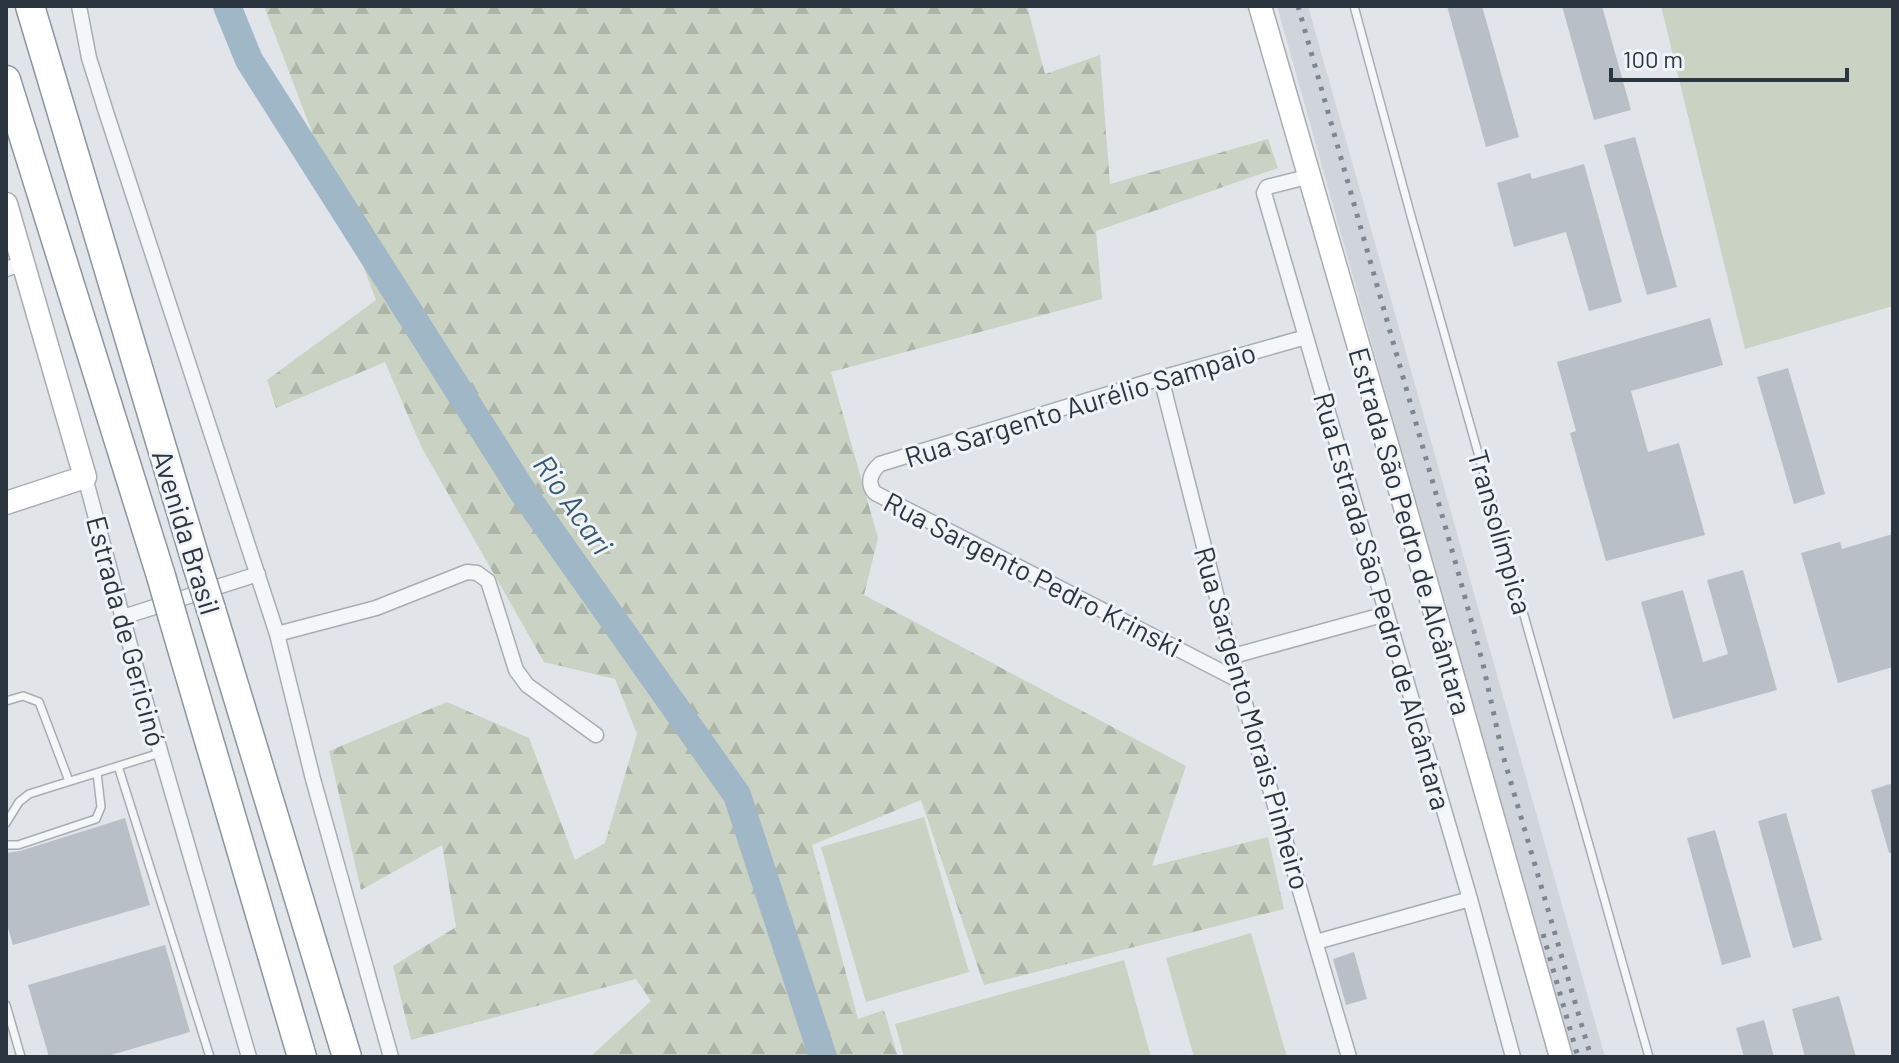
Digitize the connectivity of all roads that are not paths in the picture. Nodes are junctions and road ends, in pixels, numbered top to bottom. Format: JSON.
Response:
{"nodes":[{"id":1,"x":30,"y":6,"type":"edge"},
{"id":2,"x":79,"y":6,"type":"edge"},
{"id":3,"x":1260,"y":6,"type":"edge"},
{"id":4,"x":1354,"y":6,"type":"edge"},
{"id":5,"x":6,"y":80,"type":"edge"},
{"id":6,"x":1307,"y":177,"type":"junction"},
{"id":7,"x":6,"y":204,"type":"edge"},
{"id":8,"x":15,"y":266,"type":"edge"},
{"id":9,"x":1306,"y":337,"type":"junction"},
{"id":10,"x":1161,"y":378,"type":"junction"},
{"id":11,"x":85,"y":477,"type":"junction"},
{"id":12,"x":871,"y":488,"type":"joint"},
{"id":13,"x":6,"y":503,"type":"edge"},
{"id":14,"x":258,"y":574,"type":"junction"},
{"id":15,"x":1386,"y":614,"type":"junction"},
{"id":16,"x":123,"y":617,"type":"junction"},
{"id":17,"x":277,"y":634,"type":"junction"},
{"id":18,"x":1233,"y":656,"type":"junction"},
{"id":19,"x":1238,"y":680,"type":"junction"},
{"id":20,"x":6,"y":701,"type":"edge"},
{"id":21,"x":596,"y":735,"type":"dead end"},
{"id":22,"x":160,"y":753,"type":"junction"},
{"id":23,"x":118,"y":766,"type":"junction"},
{"id":24,"x":97,"y":773,"type":"junction"},
{"id":25,"x":69,"y":781,"type":"junction"},
{"id":26,"x":6,"y":823,"type":"edge"},
{"id":27,"x":6,"y":845,"type":"edge"},
{"id":28,"x":1470,"y":899,"type":"junction"},
{"id":29,"x":1316,"y":942,"type":"junction"},
{"id":30,"x":6,"y":1005,"type":"edge"},
{"id":31,"x":21,"y":1057,"type":"edge"},
{"id":32,"x":210,"y":1057,"type":"edge"},
{"id":33,"x":249,"y":1057,"type":"edge"},
{"id":34,"x":302,"y":1057,"type":"edge"},
{"id":35,"x":347,"y":1057,"type":"edge"},
{"id":36,"x":391,"y":1057,"type":"edge"},
{"id":37,"x":1349,"y":1057,"type":"edge"},
{"id":38,"x":1513,"y":1057,"type":"edge"},
{"id":39,"x":1561,"y":1057,"type":"edge"},
{"id":40,"x":1649,"y":1057,"type":"edge"}],
"edges":[{"from":1,"to":35,"type":"highway","name":"Avenida Brasil","bridge":true},
{"from":2,"to":14,"type":"street"},
{"from":3,"to":6,"type":"street","name":"Estrada São Pedro de Alcântara"},
{"from":4,"to":40,"type":"lane","name":"Transolímpica"},
{"from":5,"to":34,"type":"highway","name":"Avenida Brasil","bridge":true},
{"from":6,"to":9,"type":"street","name":"Rua Estrada São Pedro de Alcântara"},
{"from":6,"to":39,"type":"street","name":"Estrada São Pedro de Alcântara"},
{"from":7,"to":8,"type":"street","name":"Estrada de Gericinó"},
{"from":8,"to":11,"type":"street","name":"Estrada de Gericinó"},
{"from":9,"to":10,"type":"street","name":"Rua Sargento Aurélio Sampaio"},
{"from":9,"to":15,"type":"street","name":"Rua Estrada São Pedro de Alcântara"},
{"from":10,"to":12,"type":"street","name":"Rua Sargento Aurélio Sampaio"},
{"from":10,"to":18,"type":"street","name":"Rua Sargento Morais Pinheiro"},
{"from":11,"to":13,"type":"street"},
{"from":11,"to":16,"type":"street","name":"Estrada de Gericinó"},
{"from":12,"to":19,"type":"street","name":"Rua Sargento Pedro Krinski"},
{"from":14,"to":16,"type":"street"},
{"from":14,"to":17,"type":"street"},
{"from":15,"to":18,"type":"street"},
{"from":15,"to":28,"type":"street","name":"Rua Estrada São Pedro de Alcântara"},
{"from":16,"to":22,"type":"street","name":"Estrada de Gericinó"},
{"from":17,"to":21,"type":"street"},
{"from":17,"to":36,"type":"street"},
{"from":18,"to":19,"type":"street","name":"Rua Sargento Morais Pinheiro"},
{"from":19,"to":29,"type":"street","name":"Rua Sargento Morais Pinheiro"},
{"from":20,"to":25,"type":"lane"},
{"from":22,"to":23,"type":"lane"},
{"from":22,"to":33,"type":"street","name":"Estrada de Gericinó"},
{"from":23,"to":24,"type":"lane"},
{"from":23,"to":32,"type":"lane"},
{"from":24,"to":25,"type":"lane"},
{"from":24,"to":27,"type":"lane"},
{"from":25,"to":26,"type":"lane"},
{"from":28,"to":29,"type":"street"},
{"from":28,"to":38,"type":"street","name":"Rua Estrada São Pedro de Alcântara"},
{"from":29,"to":37,"type":"street","name":"Rua Sargento Morais Pinheiro"},
{"from":30,"to":31,"type":"lane"}]}
